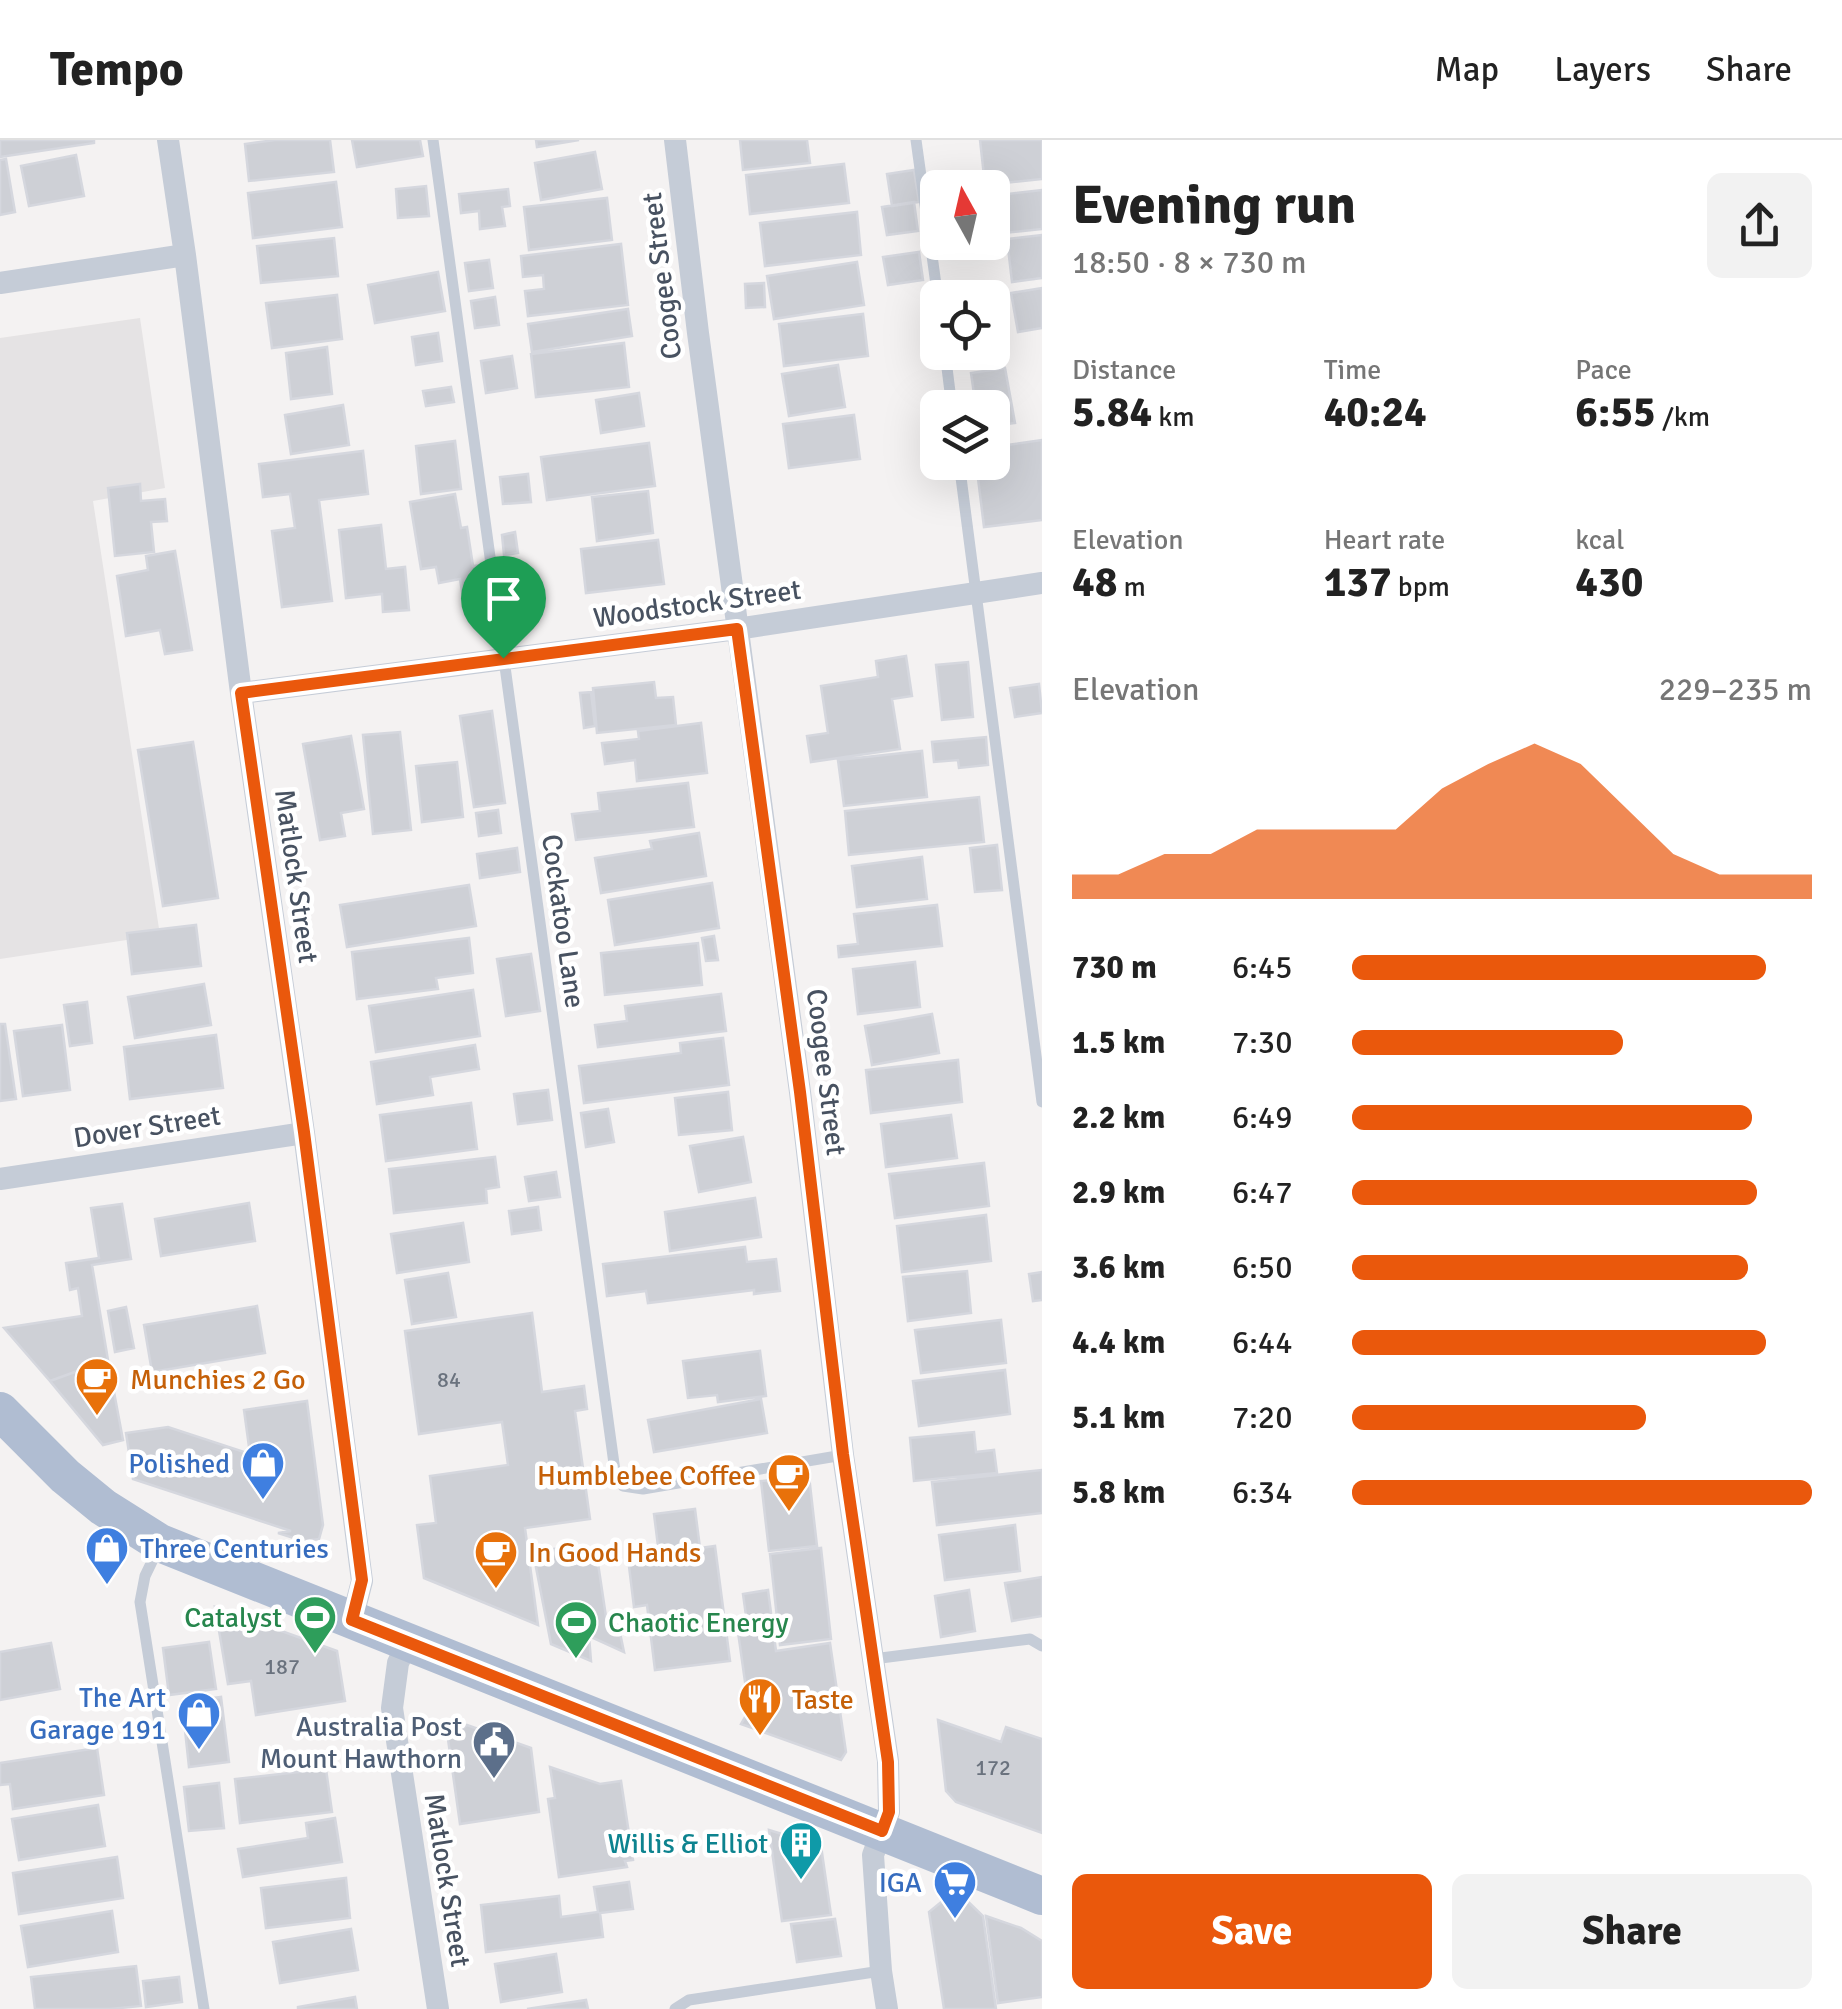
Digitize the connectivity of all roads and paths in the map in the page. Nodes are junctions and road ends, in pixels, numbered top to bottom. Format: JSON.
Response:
{"nodes":[{"id":1,"x":168,"y":140,"type":"edge"},
{"id":2,"x":433,"y":140,"type":"edge"},
{"id":3,"x":675,"y":140,"type":"edge"},
{"id":4,"x":916,"y":140,"type":"edge"},
{"id":5,"x":185,"y":255,"type":"junction"},
{"id":6,"x":935,"y":280,"type":"edge"},
{"id":7,"x":0,"y":282,"type":"edge"},
{"id":8,"x":962,"y":480,"type":"edge"},
{"id":9,"x":1042,"y":583,"type":"edge"},
{"id":10,"x":977,"y":594,"type":"junction"},
{"id":11,"x":737,"y":629,"type":"junction"},
{"id":12,"x":503,"y":658,"type":"junction"},
{"id":13,"x":241,"y":693,"type":"junction"},
{"id":14,"x":1042,"y":1102,"type":"edge"},
{"id":15,"x":304,"y":1132,"type":"junction"},
{"id":16,"x":0,"y":1179,"type":"edge"},
{"id":17,"x":0,"y":1411,"type":"edge"},
{"id":18,"x":843,"y":1454,"type":"junction"},
{"id":19,"x":160,"y":1543,"type":"junction"},
{"id":20,"x":352,"y":1620,"type":"junction"},
{"id":21,"x":408,"y":1642,"type":"junction"},
{"id":22,"x":1042,"y":1646,"type":"edge"},
{"id":23,"x":873,"y":1659,"type":"junction"},
{"id":24,"x":882,"y":1831,"type":"junction"},
{"id":25,"x":1042,"y":1896,"type":"edge"},
{"id":26,"x":881,"y":1971,"type":"junction"},
{"id":27,"x":204,"y":2009,"type":"edge"},
{"id":28,"x":438,"y":2009,"type":"edge"},
{"id":29,"x":675,"y":2009,"type":"edge"},
{"id":30,"x":887,"y":2009,"type":"edge"}],
"edges":[{"from":1,"to":5,"type":"street","name":"Matlock Street"},
{"from":2,"to":12,"type":"lane","name":"Cockatoo Lane"},
{"from":3,"to":11,"type":"street","name":"Coogee Street"},
{"from":4,"to":6,"type":"lane"},
{"from":5,"to":7,"type":"street"},
{"from":5,"to":13,"type":"street","name":"Matlock Street"},
{"from":8,"to":10,"type":"lane"},
{"from":9,"to":10,"type":"street","name":"Woodstock Street"},
{"from":10,"to":11,"type":"street","name":"Woodstock Street"},
{"from":10,"to":14,"type":"lane"},
{"from":11,"to":12,"type":"street","name":"Woodstock Street"},
{"from":11,"to":18,"type":"street","name":"Coogee Street"},
{"from":12,"to":13,"type":"street","name":"Woodstock Street"},
{"from":12,"to":18,"type":"lane","name":"Cockatoo Lane"},
{"from":13,"to":15,"type":"street","name":"Matlock Street"},
{"from":15,"to":16,"type":"street","name":"Dover Street"},
{"from":15,"to":20,"type":"street","name":"Matlock Street"},
{"from":17,"to":19,"type":"main road"},
{"from":18,"to":23,"type":"street","name":"Coogee Street"},
{"from":19,"to":20,"type":"main road"},
{"from":19,"to":27,"type":"lane"},
{"from":20,"to":21,"type":"main road"},
{"from":21,"to":24,"type":"main road"},
{"from":21,"to":28,"type":"street","name":"Matlock Street"},
{"from":22,"to":23,"type":"lane"},
{"from":23,"to":24,"type":"street","name":"Coogee Street"},
{"from":24,"to":25,"type":"main road"},
{"from":24,"to":26,"type":"street","name":"Coogee Street"},
{"from":26,"to":29,"type":"lane"},
{"from":26,"to":30,"type":"street","name":"Coogee Street"}]}
